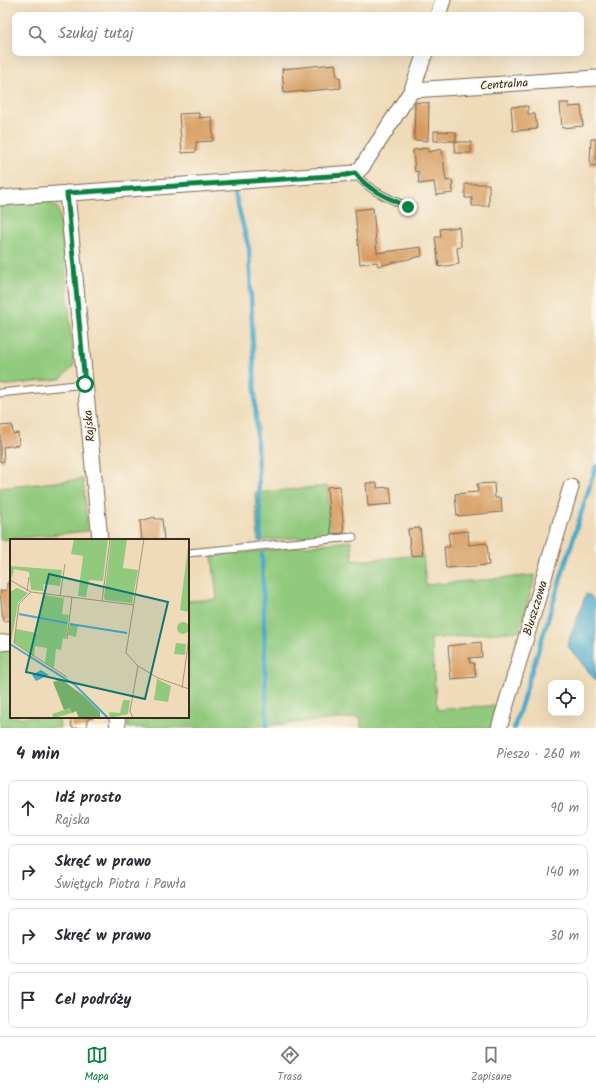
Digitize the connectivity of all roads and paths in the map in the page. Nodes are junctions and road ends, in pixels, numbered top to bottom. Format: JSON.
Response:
{"nodes":[{"id":1,"x":443,"y":0,"type":"edge"},
{"id":2,"x":439,"y":12,"type":"edge"},
{"id":3,"x":424,"y":56,"type":"edge"},
{"id":4,"x":596,"y":78,"type":"edge"},
{"id":5,"x":412,"y":90,"type":"junction"},
{"id":6,"x":355,"y":173,"type":"junction"},
{"id":7,"x":67,"y":193,"type":"junction"},
{"id":8,"x":0,"y":198,"type":"edge"},
{"id":9,"x":408,"y":207,"type":"dead end"},
{"id":10,"x":85,"y":384,"type":"junction"},
{"id":11,"x":0,"y":393,"type":"edge"},
{"id":12,"x":571,"y":487,"type":"dead end"},
{"id":13,"x":353,"y":537,"type":"dead end"},
{"id":14,"x":100,"y":539,"type":"edge"},
{"id":15,"x":189,"y":553,"type":"edge"},
{"id":16,"x":10,"y":642,"type":"edge"},
{"id":17,"x":0,"y":644,"type":"edge"},
{"id":18,"x":117,"y":718,"type":"edge"},
{"id":19,"x":118,"y":728,"type":"edge"},
{"id":20,"x":499,"y":728,"type":"edge"}],
"edges":[{"from":1,"to":2,"type":"street"},
{"from":3,"to":5,"type":"street"},
{"from":4,"to":5,"type":"street","name":"Centralna"},
{"from":5,"to":6,"type":"street"},
{"from":6,"to":7,"type":"street"},
{"from":6,"to":9,"type":"lane"},
{"from":7,"to":8,"type":"street"},
{"from":7,"to":10,"type":"street","name":"Rajska"},
{"from":10,"to":11,"type":"lane"},
{"from":10,"to":14,"type":"street","name":"Rajska"},
{"from":12,"to":20,"type":"street","name":"Bluszczowa"},
{"from":13,"to":15,"type":"lane"},
{"from":16,"to":17,"type":"street"},
{"from":18,"to":19,"type":"street"}]}
